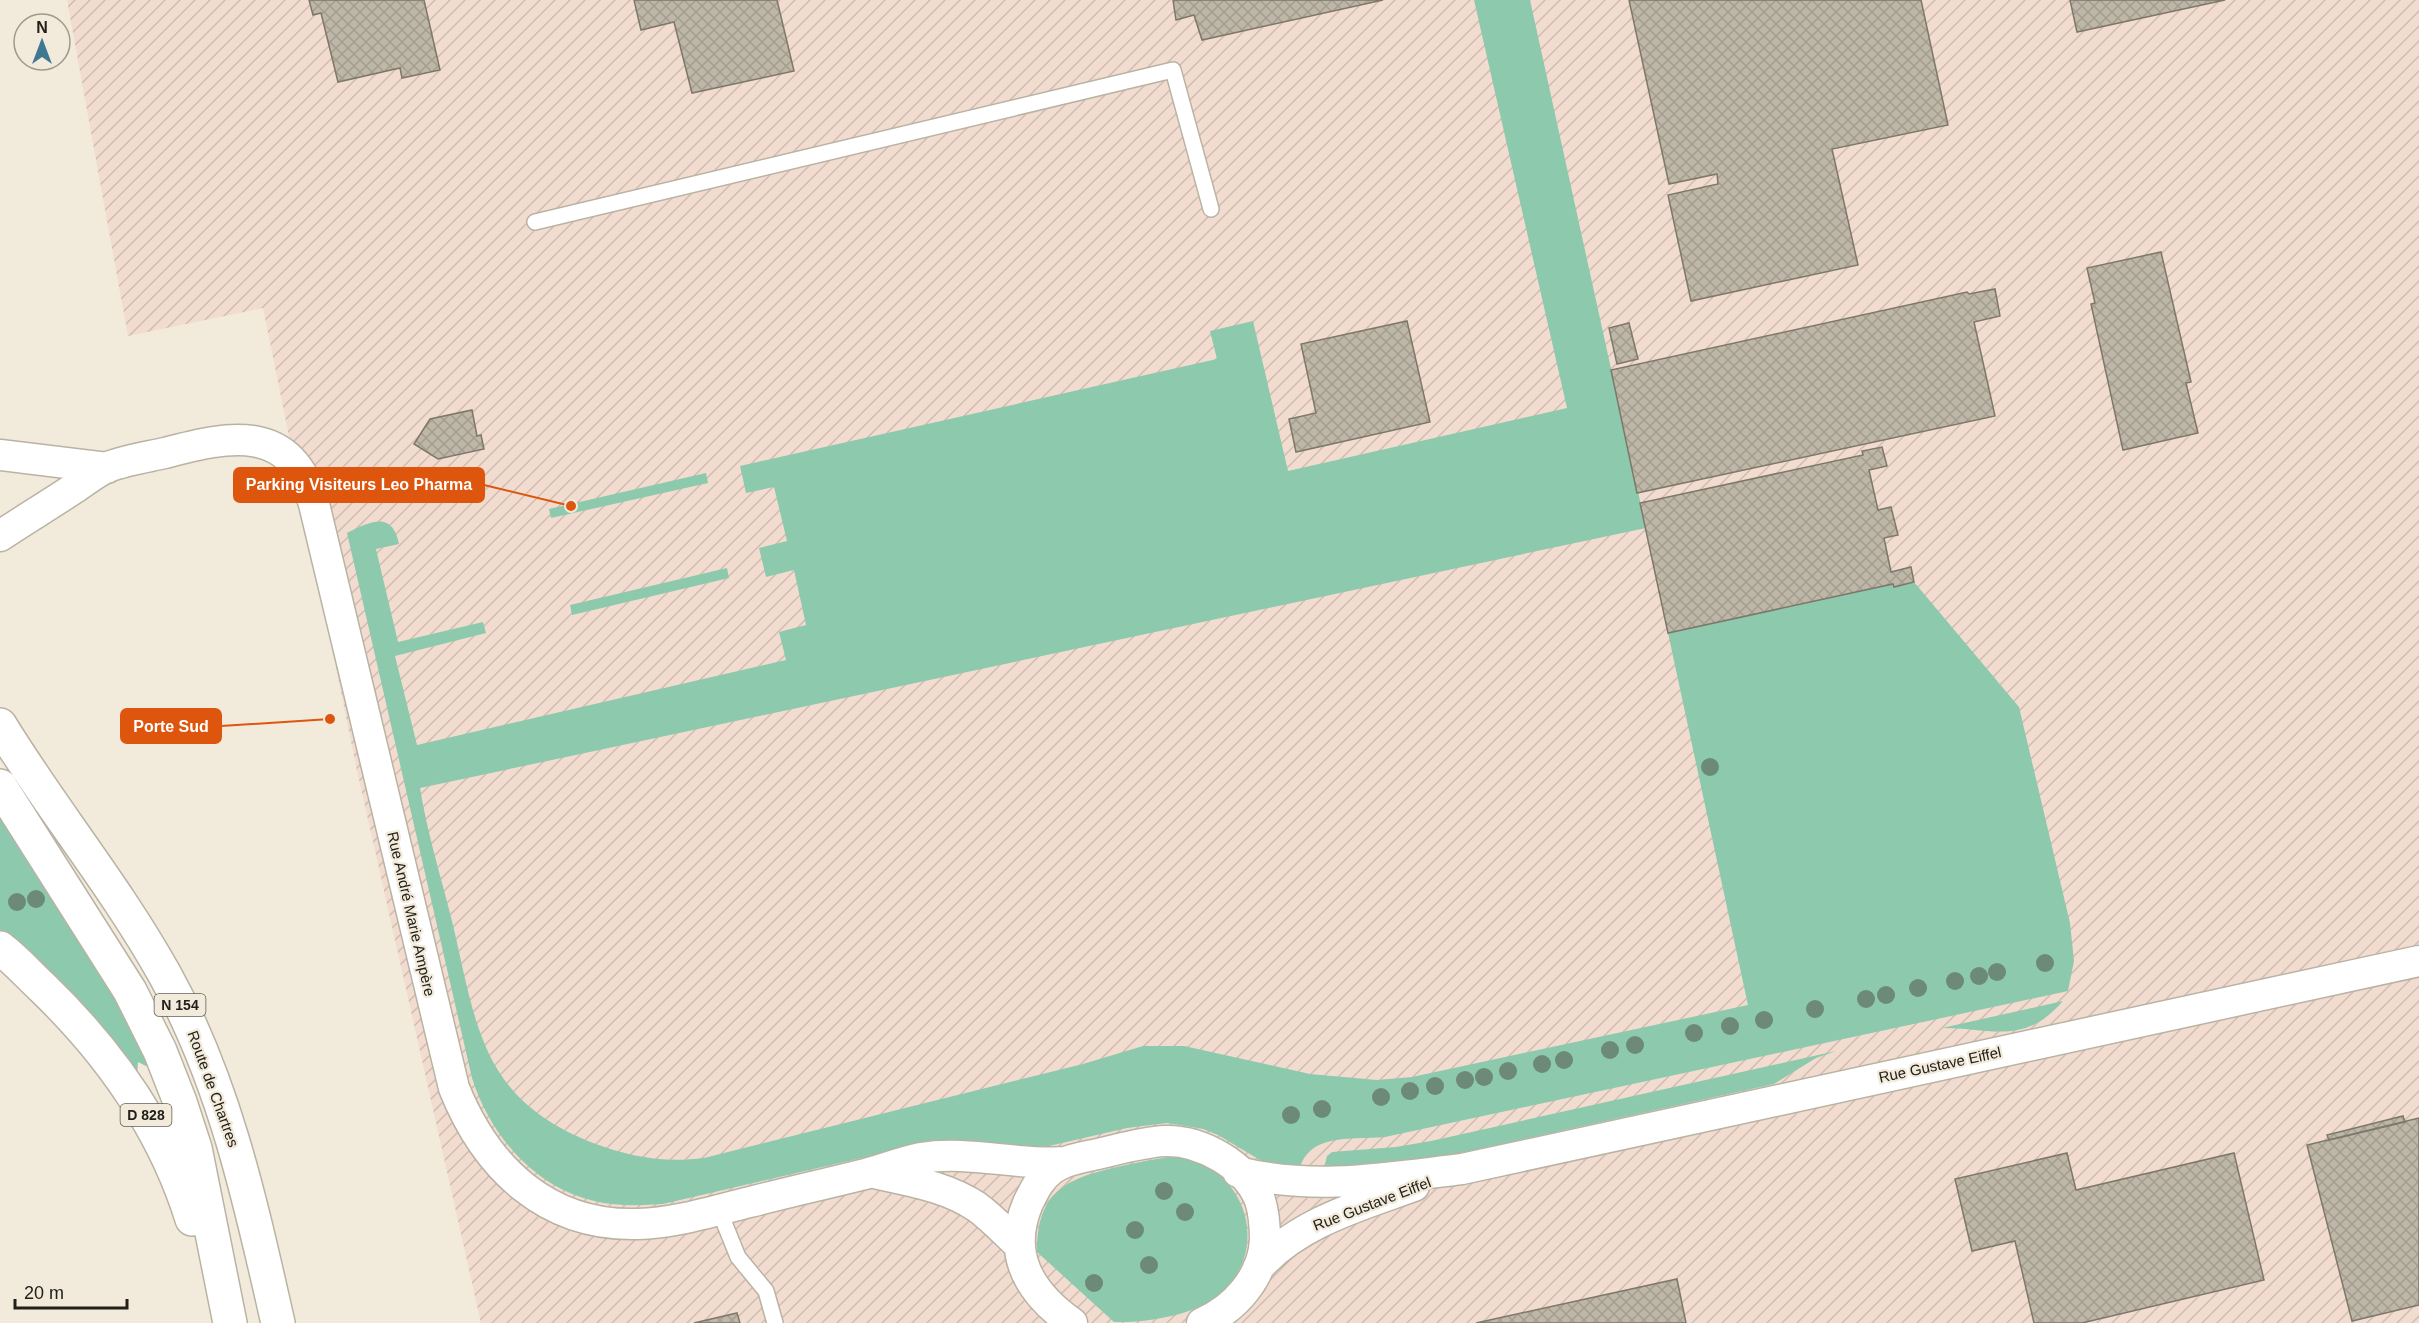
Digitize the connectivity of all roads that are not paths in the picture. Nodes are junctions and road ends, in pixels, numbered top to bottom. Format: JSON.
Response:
{"nodes":[{"id":1,"x":1211,"y":209,"type":"dead end"},
{"id":2,"x":535,"y":222,"type":"dead end"},
{"id":3,"x":0,"y":455,"type":"edge"},
{"id":4,"x":107,"y":468,"type":"junction"},
{"id":5,"x":0,"y":536,"type":"edge"},
{"id":6,"x":0,"y":725,"type":"edge"},
{"id":7,"x":0,"y":786,"type":"edge"},
{"id":8,"x":0,"y":948,"type":"edge"},
{"id":9,"x":2419,"y":961,"type":"edge"},
{"id":10,"x":1066,"y":1162,"type":"junction"},
{"id":11,"x":1462,"y":1169,"type":"junction"},
{"id":12,"x":871,"y":1172,"type":"junction"},
{"id":13,"x":1238,"y":1172,"type":"junction"},
{"id":14,"x":719,"y":1210,"type":"junction"},
{"id":15,"x":1019,"y":1245,"type":"junction"},
{"id":16,"x":1258,"y":1268,"type":"junction"},
{"id":17,"x":1213,"y":1320,"type":"edge"},
{"id":18,"x":223,"y":1323,"type":"edge"},
{"id":19,"x":230,"y":1323,"type":"edge"},
{"id":20,"x":278,"y":1323,"type":"edge"},
{"id":21,"x":775,"y":1323,"type":"edge"},
{"id":22,"x":1072,"y":1323,"type":"edge"}],
"edges":[{"from":1,"to":2,"type":"lane"},
{"from":3,"to":4,"type":"street","name":"Rue André Marie Ampère"},
{"from":4,"to":5,"type":"street","name":"Rue André Marie Ampère"},
{"from":4,"to":14,"type":"street","name":"Rue André Marie Ampère"},
{"from":6,"to":20,"type":"main road","name":"Route de Chartres","number":"N 154"},
{"from":7,"to":19,"type":"main road","number":"N 154"},
{"from":8,"to":18,"type":"main road","number":"D 828"},
{"from":9,"to":11,"type":"street","name":"Rue Gustave Eiffel"},
{"from":10,"to":12,"type":"street","name":"Rue André Marie Ampère"},
{"from":10,"to":13,"type":"street"},
{"from":10,"to":15,"type":"street"},
{"from":11,"to":13,"type":"street","name":"Rue Gustave Eiffel"},
{"from":11,"to":16,"type":"street","name":"Rue Gustave Eiffel"},
{"from":12,"to":14,"type":"street","name":"Rue André Marie Ampère"},
{"from":12,"to":15,"type":"street","name":"Rue André Marie Ampère"},
{"from":13,"to":16,"type":"street"},
{"from":14,"to":21,"type":"lane"},
{"from":15,"to":22,"type":"street"},
{"from":16,"to":17,"type":"street"}]}
